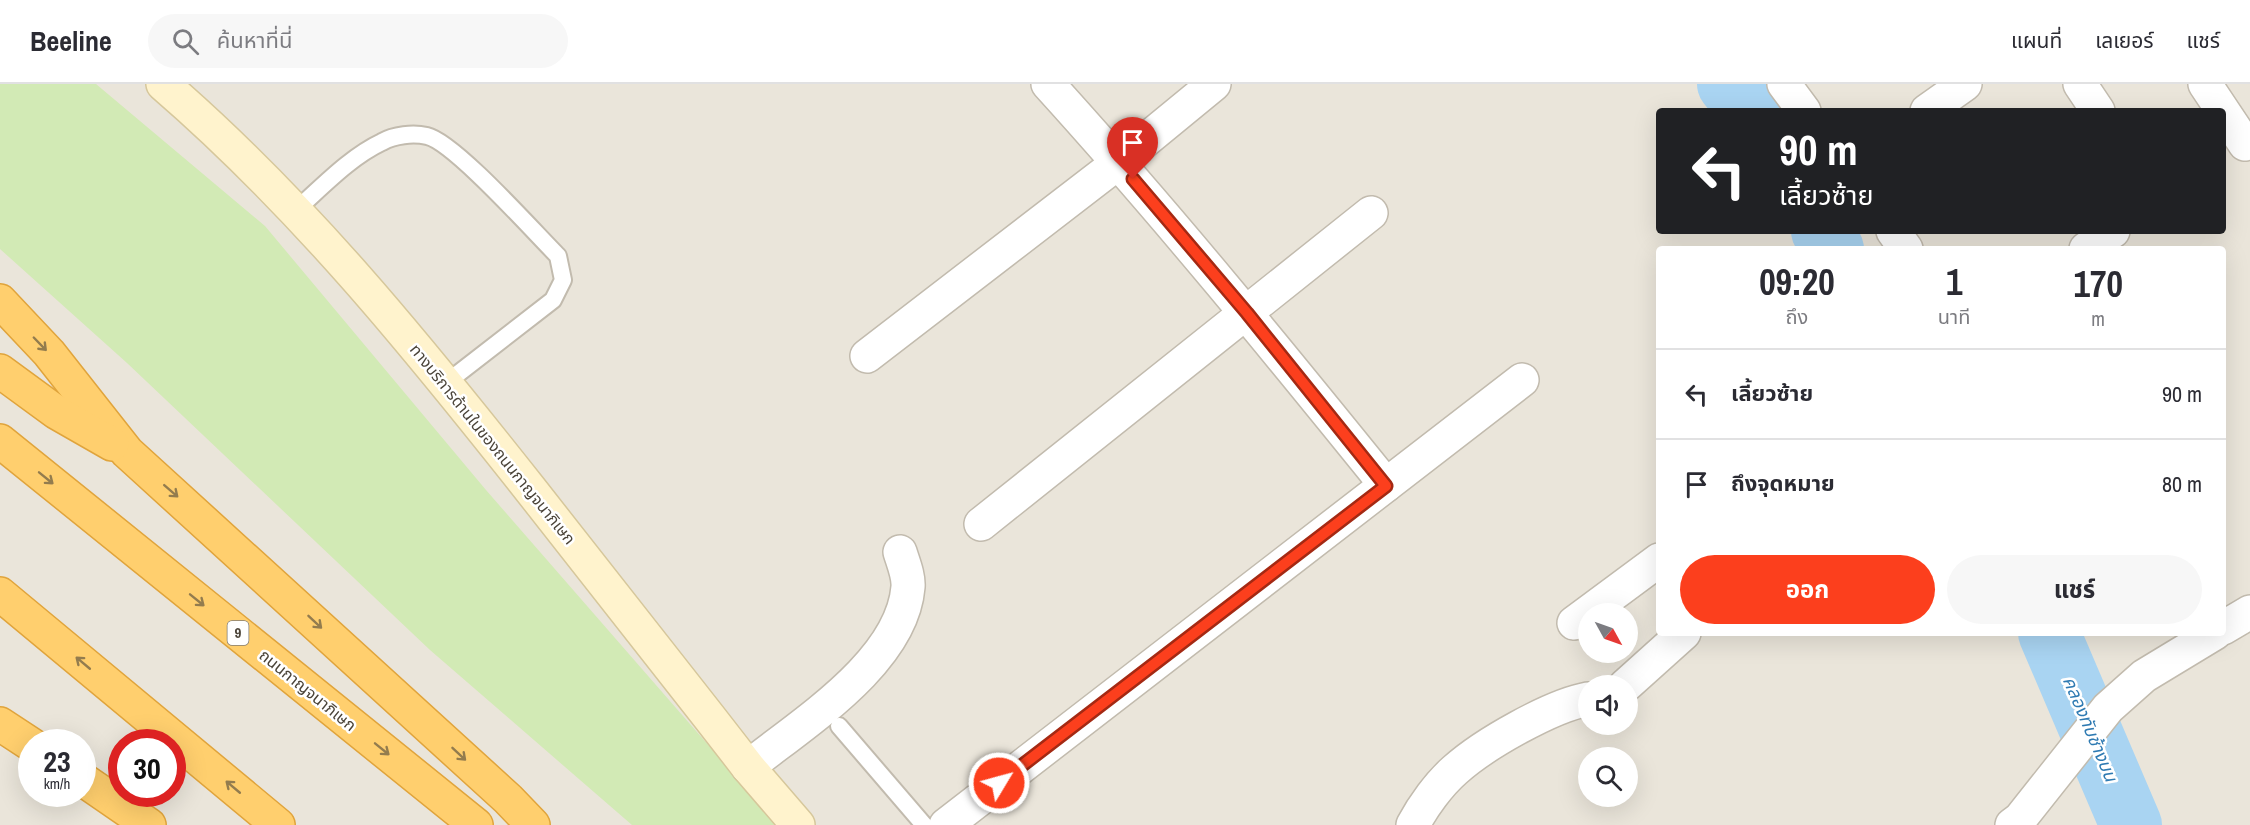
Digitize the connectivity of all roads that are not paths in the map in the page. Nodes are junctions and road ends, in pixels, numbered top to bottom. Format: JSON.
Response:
{"nodes":[{"id":1,"x":162,"y":84,"type":"edge"},
{"id":2,"x":1048,"y":84,"type":"edge"},
{"id":3,"x":1214,"y":84,"type":"edge"},
{"id":4,"x":1784,"y":84,"type":"edge"},
{"id":5,"x":1965,"y":84,"type":"edge"},
{"id":6,"x":2080,"y":84,"type":"edge"},
{"id":7,"x":2205,"y":84,"type":"edge"},
{"id":8,"x":1802,"y":108,"type":"edge"},
{"id":9,"x":1931,"y":108,"type":"edge"},
{"id":10,"x":2096,"y":108,"type":"edge"},
{"id":11,"x":2218,"y":108,"type":"edge"},
{"id":12,"x":2226,"y":124,"type":"edge"},
{"id":13,"x":2239,"y":148,"type":"edge"},
{"id":14,"x":1119,"y":162,"type":"junction"},
{"id":15,"x":296,"y":210,"type":"junction"},
{"id":16,"x":1371,"y":213,"type":"dead end"},
{"id":17,"x":2108,"y":234,"type":"edge"},
{"id":18,"x":2090,"y":246,"type":"edge"},
{"id":19,"x":0,"y":301,"type":"edge"},
{"id":20,"x":1247,"y":313,"type":"junction"},
{"id":21,"x":867,"y":356,"type":"dead end"},
{"id":22,"x":0,"y":371,"type":"edge"},
{"id":23,"x":1522,"y":380,"type":"dead end"},
{"id":24,"x":446,"y":383,"type":"junction"},
{"id":25,"x":0,"y":441,"type":"edge"},
{"id":26,"x":127,"y":452,"type":"junction"},
{"id":27,"x":1386,"y":486,"type":"junction"},
{"id":28,"x":981,"y":524,"type":"dead end"},
{"id":29,"x":900,"y":552,"type":"dead end"},
{"id":30,"x":1656,"y":562,"type":"edge"},
{"id":31,"x":0,"y":594,"type":"edge"},
{"id":32,"x":2250,"y":612,"type":"edge"},
{"id":33,"x":1574,"y":623,"type":"dead end"},
{"id":34,"x":2226,"y":626,"type":"edge"},
{"id":35,"x":1681,"y":636,"type":"edge"},
{"id":36,"x":2210,"y":636,"type":"edge"},
{"id":37,"x":1637,"y":675,"type":"edge"},
{"id":38,"x":1578,"y":701,"type":"edge"},
{"id":39,"x":0,"y":724,"type":"edge"},
{"id":40,"x":839,"y":726,"type":"dead end"},
{"id":41,"x":18,"y":736,"type":"edge"},
{"id":42,"x":748,"y":767,"type":"junction"},
{"id":43,"x":96,"y":789,"type":"edge"},
{"id":44,"x":2016,"y":822,"type":"edge"},
{"id":45,"x":149,"y":825,"type":"edge"},
{"id":46,"x":278,"y":825,"type":"edge"},
{"id":47,"x":476,"y":825,"type":"edge"},
{"id":48,"x":533,"y":825,"type":"edge"},
{"id":49,"x":798,"y":825,"type":"edge"},
{"id":50,"x":924,"y":825,"type":"edge"},
{"id":51,"x":946,"y":825,"type":"edge"},
{"id":52,"x":1413,"y":825,"type":"edge"}],
"edges":[{"from":1,"to":15,"type":"main road","name":"ทางบริการด้านในของถนนกาญจนาภิเษก"},
{"from":2,"to":14,"type":"street"},
{"from":3,"to":14,"type":"street"},
{"from":4,"to":8,"type":"street"},
{"from":5,"to":9,"type":"street"},
{"from":6,"to":10,"type":"street"},
{"from":7,"to":11,"type":"street"},
{"from":12,"to":13,"type":"street"},
{"from":14,"to":20,"type":"street"},
{"from":14,"to":21,"type":"street"},
{"from":15,"to":24,"type":"main road","name":"ทางบริการด้านในของถนนกาญจนาภิเษก"},
{"from":15,"to":24,"type":"lane"},
{"from":16,"to":20,"type":"street"},
{"from":17,"to":18,"type":"street"},
{"from":19,"to":26,"type":"highway","one_way":true},
{"from":20,"to":27,"type":"street"},
{"from":20,"to":28,"type":"street"},
{"from":22,"to":26,"type":"highway"},
{"from":23,"to":27,"type":"street"},
{"from":24,"to":42,"type":"main road","name":"ทางบริการด้านในของถนนกาญจนาภิเษก"},
{"from":25,"to":47,"type":"highway","name":"ถนนกาญจนาภิเษก","number":"9","one_way":true},
{"from":26,"to":48,"type":"highway","one_way":true},
{"from":27,"to":51,"type":"street"},
{"from":29,"to":42,"type":"street"},
{"from":30,"to":33,"type":"street"},
{"from":46,"to":31,"type":"highway","one_way":true},
{"from":32,"to":34,"type":"street"},
{"from":35,"to":37,"type":"street"},
{"from":36,"to":44,"type":"street"},
{"from":38,"to":52,"type":"street"},
{"from":39,"to":41,"type":"highway"},
{"from":40,"to":50,"type":"lane"},
{"from":42,"to":49,"type":"main road","name":"ทางบริการด้านในของถนนกาญจนาภิเษก"},
{"from":43,"to":45,"type":"highway"}]}
